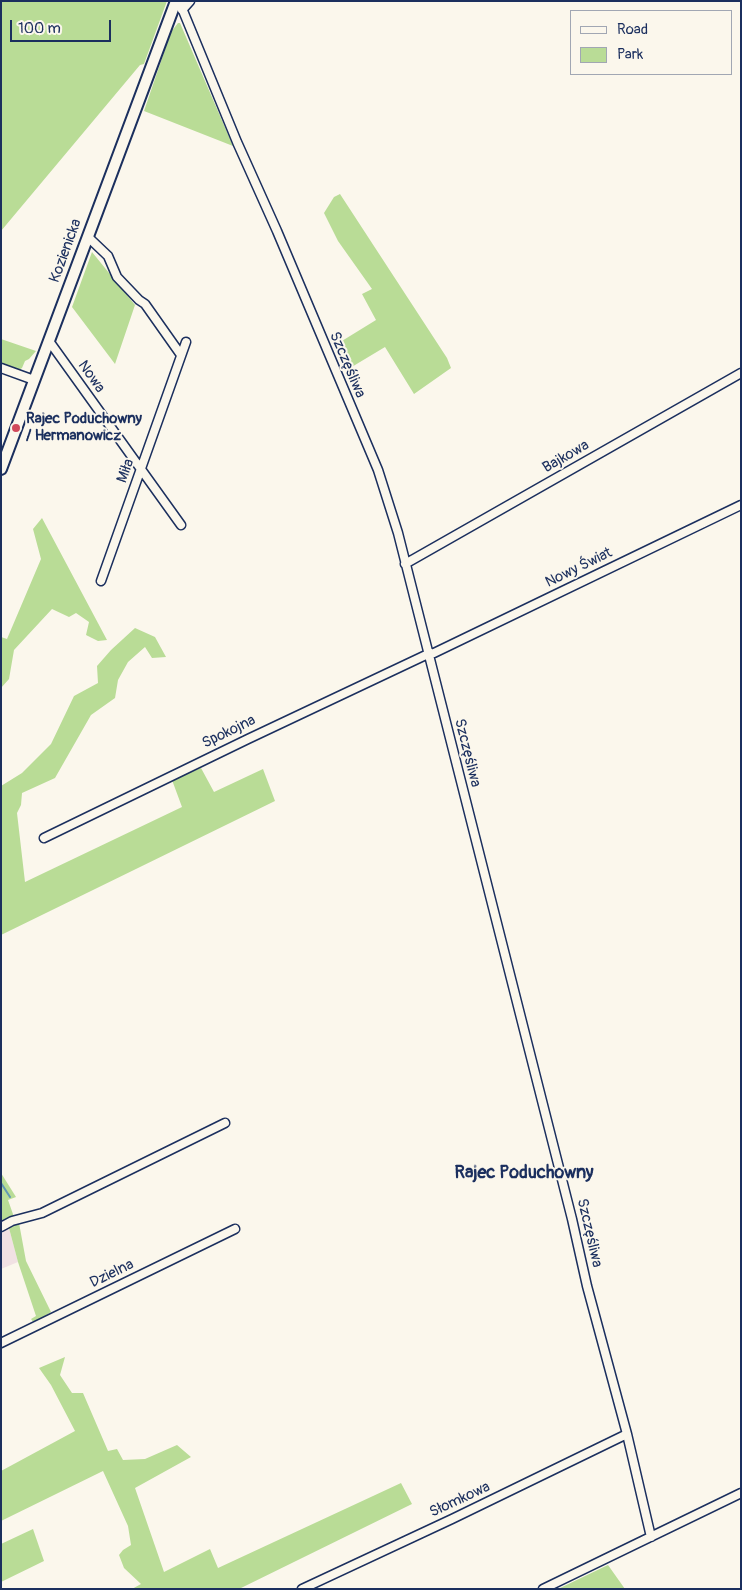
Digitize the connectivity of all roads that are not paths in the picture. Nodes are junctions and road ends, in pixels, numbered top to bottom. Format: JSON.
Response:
{"nodes":[{"id":1,"x":190,"y":1,"type":"edge"},
{"id":2,"x":179,"y":4,"type":"edge"},
{"id":3,"x":88,"y":237,"type":"junction"},
{"id":4,"x":49,"y":341,"type":"junction"},
{"id":5,"x":186,"y":342,"type":"dead end"},
{"id":6,"x":182,"y":355,"type":"junction"},
{"id":7,"x":1,"y":368,"type":"edge"},
{"id":8,"x":741,"y":373,"type":"edge"},
{"id":9,"x":34,"y":380,"type":"junction"},
{"id":10,"x":1,"y":469,"type":"edge"},
{"id":11,"x":141,"y":471,"type":"junction"},
{"id":12,"x":741,"y":505,"type":"edge"},
{"id":13,"x":181,"y":525,"type":"dead end"},
{"id":14,"x":405,"y":564,"type":"junction"},
{"id":15,"x":102,"y":581,"type":"dead end"},
{"id":16,"x":428,"y":654,"type":"junction"},
{"id":17,"x":44,"y":838,"type":"dead end"},
{"id":18,"x":225,"y":1123,"type":"dead end"},
{"id":19,"x":1,"y":1227,"type":"edge"},
{"id":20,"x":235,"y":1229,"type":"dead end"},
{"id":21,"x":1,"y":1343,"type":"edge"},
{"id":22,"x":627,"y":1434,"type":"junction"},
{"id":23,"x":741,"y":1493,"type":"edge"},
{"id":24,"x":650,"y":1538,"type":"junction"},
{"id":25,"x":302,"y":1589,"type":"edge"},
{"id":26,"x":543,"y":1589,"type":"edge"}],
"edges":[{"from":1,"to":2,"type":"street"},
{"from":2,"to":3,"type":"main road","name":"Kozienicka"},
{"from":2,"to":14,"type":"street","name":"Szczęśliwa"},
{"from":3,"to":4,"type":"main road","name":"Kozienicka"},
{"from":3,"to":6,"type":"street"},
{"from":4,"to":9,"type":"main road","name":"Kozienicka"},
{"from":4,"to":11,"type":"street","name":"Nowa"},
{"from":5,"to":6,"type":"street","name":"Miła"},
{"from":6,"to":11,"type":"street","name":"Miła"},
{"from":7,"to":9,"type":"street"},
{"from":8,"to":14,"type":"street","name":"Bajkowa"},
{"from":9,"to":10,"type":"main road","name":"Kozienicka"},
{"from":11,"to":13,"type":"street","name":"Nowa"},
{"from":11,"to":15,"type":"street","name":"Miła"},
{"from":12,"to":16,"type":"street","name":"Nowy Świat"},
{"from":14,"to":16,"type":"street","name":"Szczęśliwa"},
{"from":16,"to":17,"type":"street","name":"Spokojna"},
{"from":16,"to":22,"type":"street","name":"Szczęśliwa"},
{"from":18,"to":19,"type":"street"},
{"from":20,"to":21,"type":"street","name":"Dzielna"},
{"from":22,"to":24,"type":"street","name":"Szczęśliwa"},
{"from":22,"to":25,"type":"street","name":"Słomkowa"},
{"from":23,"to":24,"type":"street"},
{"from":24,"to":26,"type":"street"}]}
